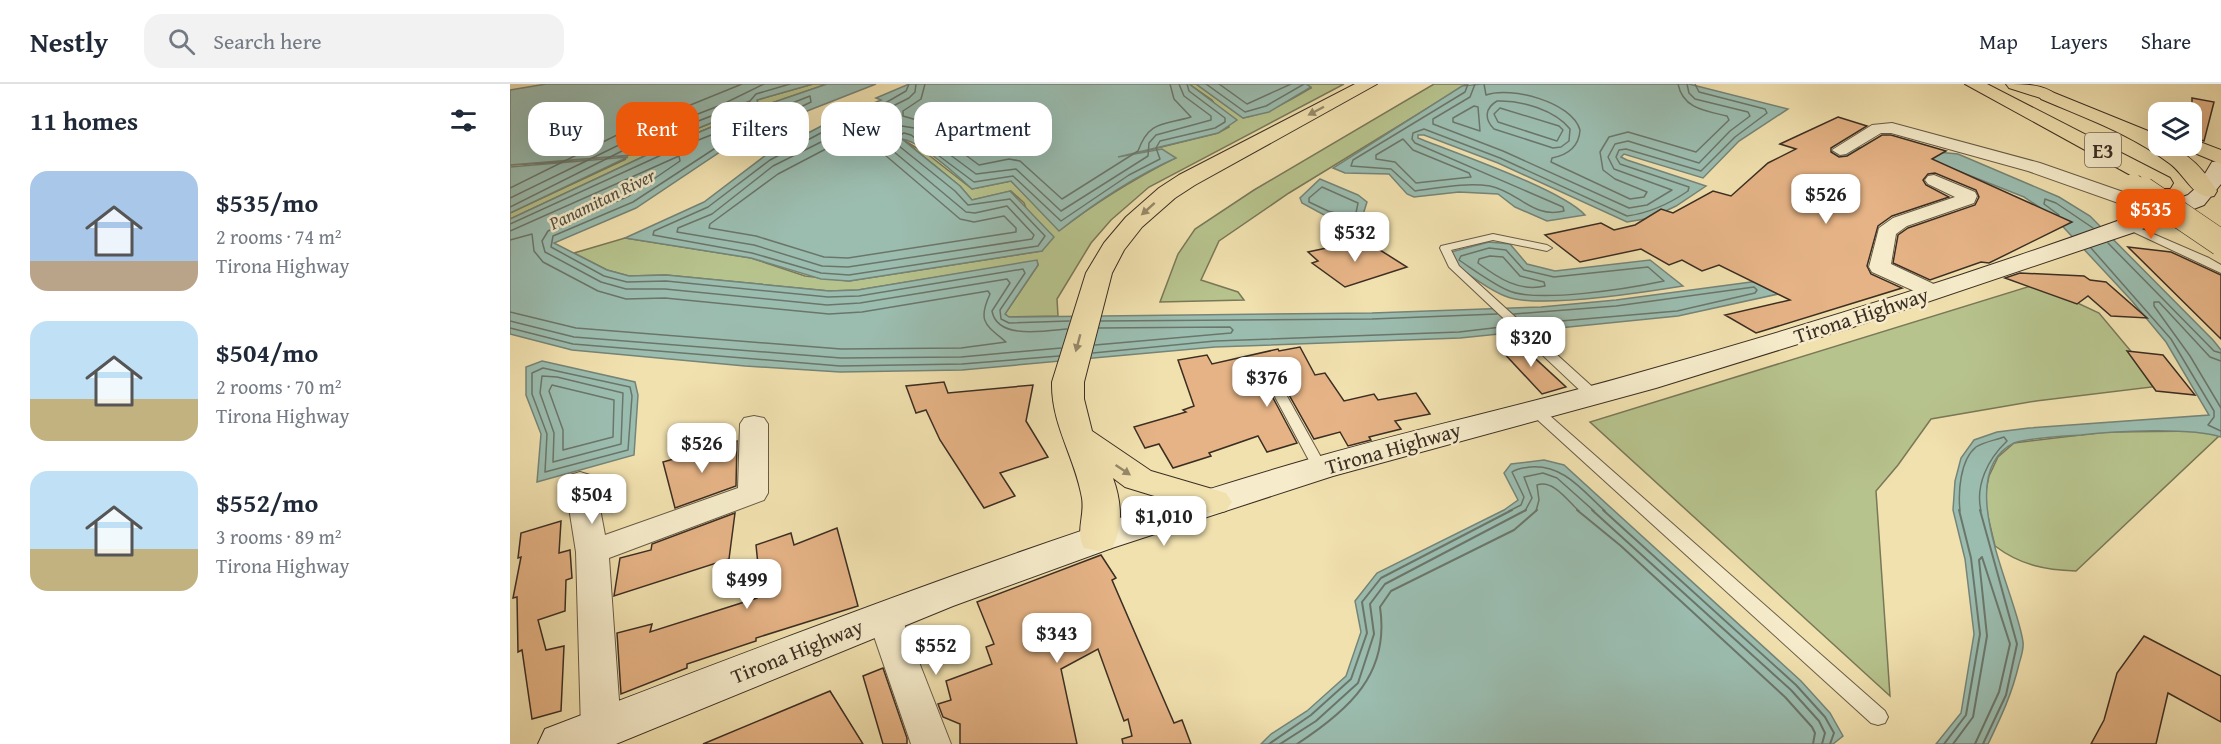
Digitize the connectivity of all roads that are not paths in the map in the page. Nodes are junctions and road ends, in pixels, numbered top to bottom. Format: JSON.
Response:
{"nodes":[{"id":1,"x":1368,"y":84,"type":"edge"},
{"id":2,"x":2015,"y":84,"type":"edge"},
{"id":3,"x":2023,"y":84,"type":"edge"},
{"id":4,"x":1967,"y":86,"type":"edge"},
{"id":5,"x":2048,"y":89,"type":"edge"},
{"id":6,"x":2114,"y":123,"type":"junction"},
{"id":7,"x":2148,"y":127,"type":"edge"},
{"id":8,"x":2148,"y":138,"type":"edge"},
{"id":9,"x":2202,"y":149,"type":"edge"},
{"id":10,"x":1840,"y":150,"type":"dead end"},
{"id":11,"x":2193,"y":156,"type":"edge"},
{"id":12,"x":2221,"y":158,"type":"edge"},
{"id":13,"x":2221,"y":167,"type":"edge"},
{"id":14,"x":1934,"y":180,"type":"dead end"},
{"id":15,"x":2206,"y":191,"type":"junction"},
{"id":16,"x":2165,"y":213,"type":"junction"},
{"id":17,"x":2221,"y":220,"type":"edge"},
{"id":18,"x":2125,"y":227,"type":"junction"},
{"id":19,"x":2221,"y":243,"type":"edge"},
{"id":20,"x":1547,"y":248,"type":"dead end"},
{"id":21,"x":2221,"y":270,"type":"edge"},
{"id":22,"x":1932,"y":292,"type":"junction"},
{"id":23,"x":1272,"y":380,"type":"dead end"},
{"id":24,"x":1592,"y":394,"type":"junction"},
{"id":25,"x":1535,"y":410,"type":"junction"},
{"id":26,"x":754,"y":424,"type":"dead end"},
{"id":27,"x":1076,"y":435,"type":"junction"},
{"id":28,"x":1320,"y":468,"type":"junction"},
{"id":29,"x":580,"y":482,"type":"dead end"},
{"id":30,"x":1213,"y":502,"type":"junction"},
{"id":31,"x":1098,"y":538,"type":"junction"},
{"id":32,"x":592,"y":552,"type":"junction"},
{"id":33,"x":884,"y":616,"type":"junction"},
{"id":34,"x":1878,"y":717,"type":"dead end"},
{"id":35,"x":582,"y":736,"type":"edge"},
{"id":36,"x":931,"y":744,"type":"edge"}],
"edges":[{"from":1,"to":27,"type":"main road","one_way":true},
{"from":2,"to":5,"type":"main road"},
{"from":3,"to":5,"type":"main road"},
{"from":4,"to":17,"type":"main road","number":"E3"},
{"from":4,"to":19,"type":"main road","number":"E3","bridge":true},
{"from":5,"to":6,"type":"main road"},
{"from":5,"to":7,"type":"main road"},
{"from":6,"to":8,"type":"main road"},
{"from":6,"to":15,"type":"main road"},
{"from":9,"to":12,"type":"main road"},
{"from":10,"to":16,"type":"street"},
{"from":11,"to":13,"type":"main road"},
{"from":13,"to":15,"type":"main road","name":"Tirona Highway"},
{"from":14,"to":22,"type":"street"},
{"from":15,"to":16,"type":"main road","name":"Tirona Highway"},
{"from":16,"to":18,"type":"main road","name":"Tirona Highway"},
{"from":18,"to":21,"type":"lane"},
{"from":18,"to":22,"type":"main road","name":"Tirona Highway"},
{"from":20,"to":24,"type":"lane"},
{"from":22,"to":24,"type":"main road","name":"Tirona Highway"},
{"from":23,"to":28,"type":"lane"},
{"from":24,"to":25,"type":"main road","name":"Tirona Highway"},
{"from":25,"to":28,"type":"main road","name":"Tirona Highway"},
{"from":25,"to":34,"type":"lane"},
{"from":26,"to":32,"type":"street"},
{"from":27,"to":30,"type":"main road","one_way":true},
{"from":27,"to":31,"type":"main road"},
{"from":28,"to":30,"type":"main road","name":"Tirona Highway"},
{"from":29,"to":32,"type":"street"},
{"from":30,"to":31,"type":"main road","name":"Tirona Highway"},
{"from":31,"to":33,"type":"main road","name":"Tirona Highway"},
{"from":32,"to":35,"type":"street"},
{"from":33,"to":35,"type":"main road","name":"Tirona Highway"},
{"from":33,"to":36,"type":"street"}]}
